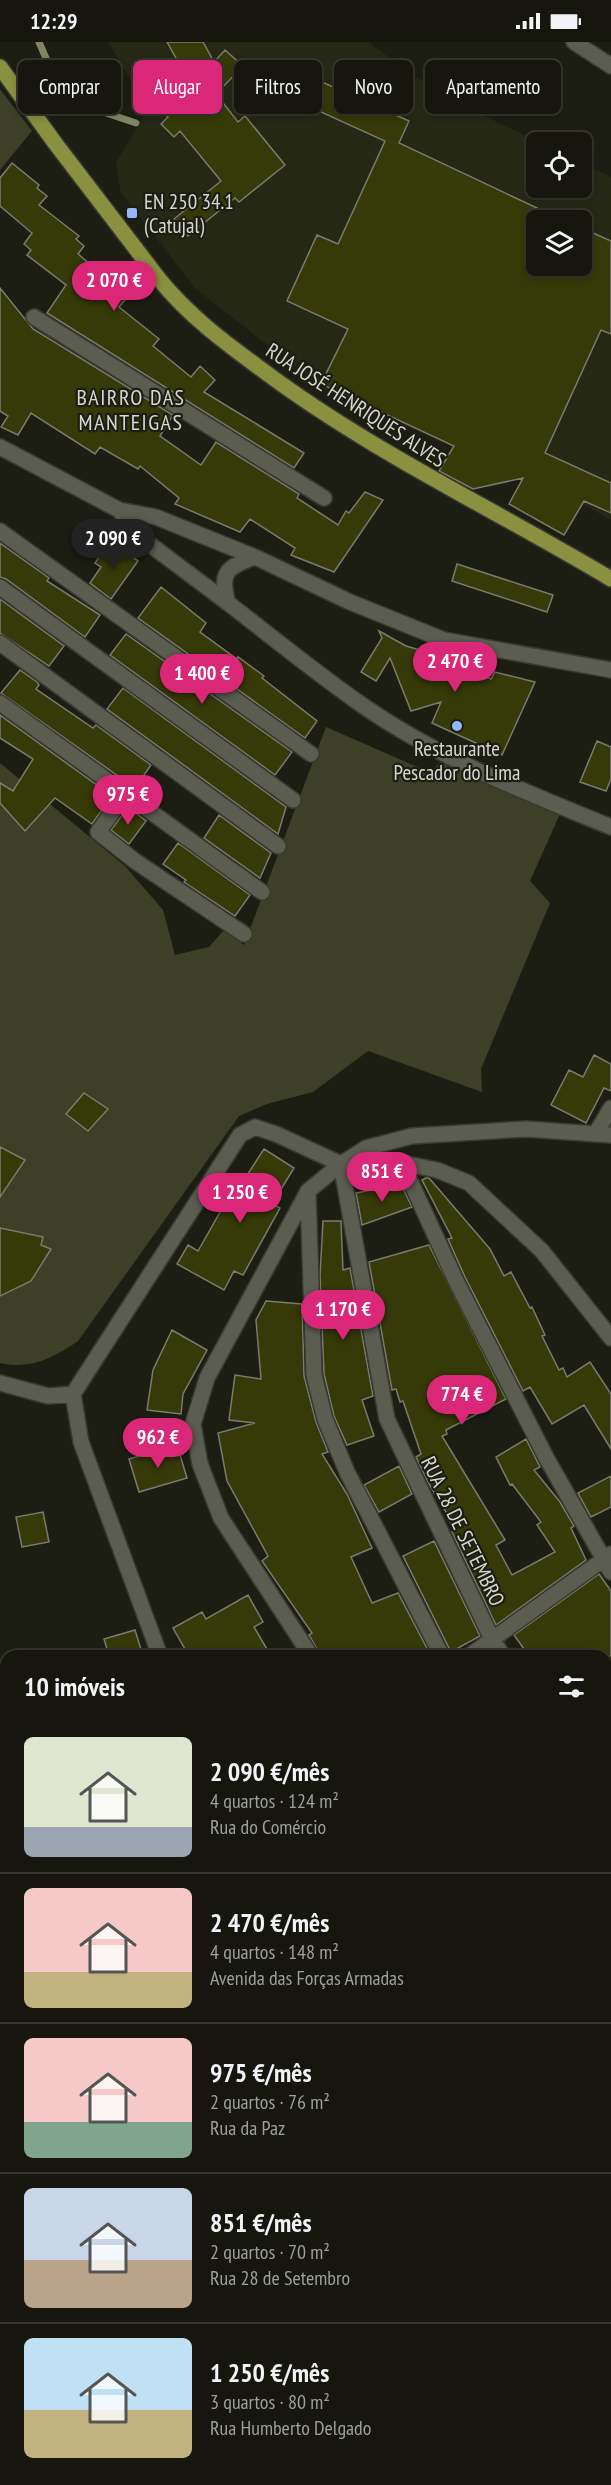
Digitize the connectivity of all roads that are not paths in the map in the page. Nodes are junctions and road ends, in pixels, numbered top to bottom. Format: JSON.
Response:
{"nodes":[{"id":1,"x":574,"y":42,"type":"edge"},
{"id":2,"x":611,"y":66,"type":"edge"},
{"id":3,"x":0,"y":67,"type":"edge"},
{"id":4,"x":34,"y":316,"type":"dead end"},
{"id":5,"x":0,"y":447,"type":"edge"},
{"id":6,"x":324,"y":498,"type":"dead end"},
{"id":7,"x":119,"y":510,"type":"junction"},
{"id":8,"x":0,"y":531,"type":"edge"},
{"id":9,"x":255,"y":557,"type":"junction"},
{"id":10,"x":611,"y":579,"type":"edge"},
{"id":11,"x":0,"y":587,"type":"edge"},
{"id":12,"x":228,"y":603,"type":"junction"},
{"id":13,"x":0,"y":643,"type":"edge"},
{"id":14,"x":611,"y":670,"type":"edge"},
{"id":15,"x":0,"y":703,"type":"edge"},
{"id":16,"x":310,"y":754,"type":"dead end"},
{"id":17,"x":125,"y":795,"type":"junction"},
{"id":18,"x":293,"y":800,"type":"dead end"},
{"id":19,"x":611,"y":827,"type":"edge"},
{"id":20,"x":278,"y":846,"type":"dead end"},
{"id":21,"x":262,"y":892,"type":"dead end"},
{"id":22,"x":244,"y":934,"type":"dead end"},
{"id":23,"x":611,"y":1108,"type":"edge"},
{"id":24,"x":603,"y":1134,"type":"edge"},
{"id":25,"x":402,"y":1163,"type":"junction"},
{"id":26,"x":341,"y":1164,"type":"junction"},
{"id":27,"x":308,"y":1191,"type":"junction"},
{"id":28,"x":611,"y":1338,"type":"edge"},
{"id":29,"x":0,"y":1383,"type":"edge"},
{"id":30,"x":73,"y":1394,"type":"junction"},
{"id":31,"x":608,"y":1562,"type":"edge"},
{"id":32,"x":492,"y":1639,"type":"junction"},
{"id":33,"x":158,"y":1650,"type":"edge"},
{"id":34,"x":307,"y":1650,"type":"edge"},
{"id":35,"x":439,"y":1650,"type":"edge"},
{"id":36,"x":477,"y":1650,"type":"edge"},
{"id":37,"x":499,"y":1650,"type":"edge"}],
"edges":[{"from":1,"to":2,"type":"street"},
{"from":3,"to":10,"type":"main road","name":"RUA JOSÉ HENRIQUES ALVES"},
{"from":4,"to":6,"type":"street"},
{"from":5,"to":7,"type":"street"},
{"from":7,"to":9,"type":"street"},
{"from":7,"to":12,"type":"street"},
{"from":8,"to":16,"type":"street"},
{"from":9,"to":12,"type":"street"},
{"from":9,"to":14,"type":"street"},
{"from":11,"to":18,"type":"street"},
{"from":12,"to":19,"type":"street"},
{"from":13,"to":20,"type":"street"},
{"from":15,"to":17,"type":"street"},
{"from":17,"to":21,"type":"street"},
{"from":17,"to":22,"type":"street"},
{"from":23,"to":24,"type":"street"},
{"from":24,"to":26,"type":"street"},
{"from":25,"to":26,"type":"street"},
{"from":25,"to":28,"type":"street"},
{"from":25,"to":31,"type":"street"},
{"from":26,"to":27,"type":"street"},
{"from":26,"to":30,"type":"street"},
{"from":26,"to":32,"type":"street","name":"RUA 28 DE SETEMBRO"},
{"from":27,"to":34,"type":"street"},
{"from":27,"to":35,"type":"street"},
{"from":29,"to":30,"type":"street"},
{"from":30,"to":33,"type":"street"},
{"from":31,"to":32,"type":"street"},
{"from":32,"to":36,"type":"street"},
{"from":32,"to":37,"type":"street","name":"RUA 28 DE SETEMBRO"}]}
